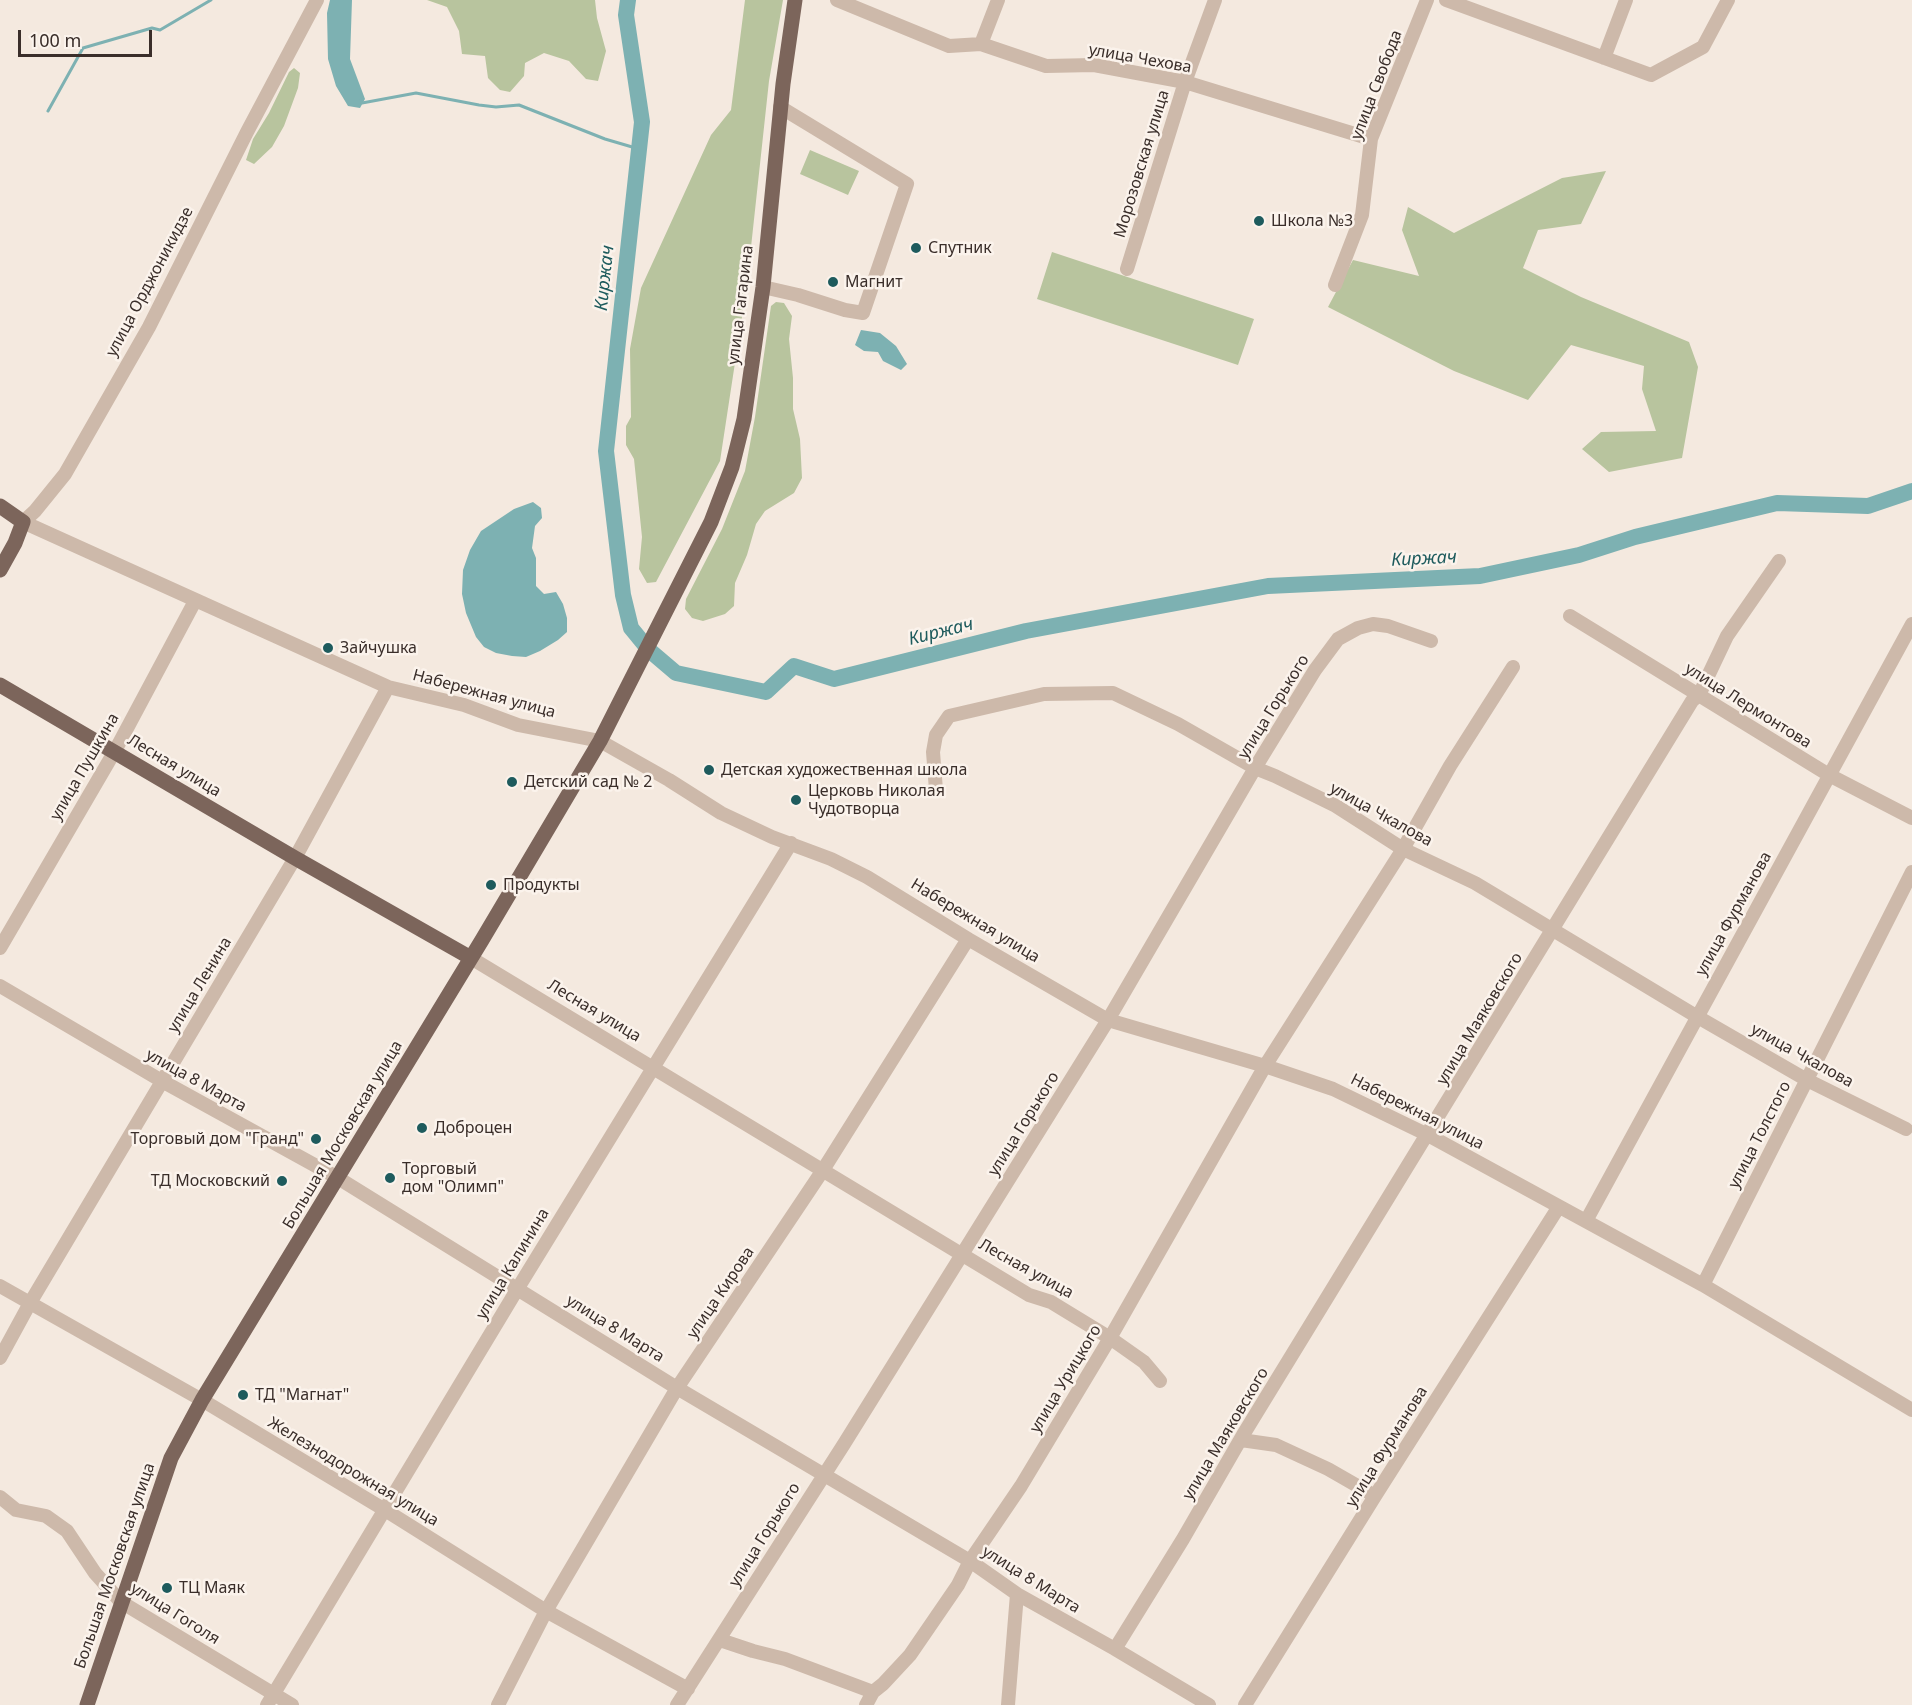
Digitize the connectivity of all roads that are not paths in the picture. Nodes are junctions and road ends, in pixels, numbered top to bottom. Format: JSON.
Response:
{"nodes":[{"id":1,"x":317,"y":0,"type":"edge"},
{"id":2,"x":795,"y":0,"type":"edge"},
{"id":3,"x":837,"y":0,"type":"edge"},
{"id":4,"x":998,"y":0,"type":"edge"},
{"id":5,"x":1215,"y":0,"type":"edge"},
{"id":6,"x":1427,"y":0,"type":"edge"},
{"id":7,"x":1446,"y":0,"type":"edge"},
{"id":8,"x":1626,"y":0,"type":"edge"},
{"id":9,"x":1728,"y":0,"type":"edge"},
{"id":10,"x":981,"y":44,"type":"junction"},
{"id":11,"x":1604,"y":58,"type":"junction"},
{"id":12,"x":1185,"y":82,"type":"junction"},
{"id":13,"x":780,"y":107,"type":"junction"},
{"id":14,"x":1371,"y":139,"type":"junction"},
{"id":15,"x":1127,"y":269,"type":"dead end"},
{"id":16,"x":1335,"y":285,"type":"dead end"},
{"id":17,"x":763,"y":287,"type":"junction"},
{"id":18,"x":0,"y":506,"type":"edge"},
{"id":19,"x":22,"y":522,"type":"junction"},
{"id":20,"x":1779,"y":561,"type":"dead end"},
{"id":21,"x":0,"y":570,"type":"edge"},
{"id":22,"x":195,"y":601,"type":"junction"},
{"id":23,"x":670,"y":601,"type":"joint"},
{"id":24,"x":1570,"y":616,"type":"dead end"},
{"id":25,"x":1912,"y":624,"type":"edge"},
{"id":26,"x":1431,"y":641,"type":"dead end"},
{"id":27,"x":1513,"y":667,"type":"dead end"},
{"id":28,"x":0,"y":685,"type":"edge"},
{"id":29,"x":388,"y":687,"type":"junction"},
{"id":30,"x":1699,"y":695,"type":"junction"},
{"id":31,"x":600,"y":741,"type":"junction"},
{"id":32,"x":114,"y":752,"type":"junction"},
{"id":33,"x":1255,"y":768,"type":"junction"},
{"id":34,"x":1829,"y":775,"type":"junction"},
{"id":35,"x":936,"y":790,"type":"dead end"},
{"id":36,"x":1912,"y":818,"type":"edge"},
{"id":37,"x":791,"y":843,"type":"junction"},
{"id":38,"x":1403,"y":849,"type":"junction"},
{"id":39,"x":295,"y":858,"type":"junction"},
{"id":40,"x":1912,"y":872,"type":"edge"},
{"id":41,"x":1554,"y":929,"type":"junction"},
{"id":42,"x":968,"y":939,"type":"junction"},
{"id":43,"x":0,"y":948,"type":"edge"},
{"id":44,"x":471,"y":958,"type":"junction"},
{"id":45,"x":0,"y":986,"type":"edge"},
{"id":46,"x":1696,"y":1016,"type":"junction"},
{"id":47,"x":1108,"y":1020,"type":"junction"},
{"id":48,"x":1265,"y":1066,"type":"junction"},
{"id":49,"x":652,"y":1068,"type":"junction"},
{"id":50,"x":1807,"y":1080,"type":"junction"},
{"id":51,"x":162,"y":1081,"type":"junction"},
{"id":52,"x":1906,"y":1129,"type":"dead end"},
{"id":53,"x":1428,"y":1135,"type":"junction"},
{"id":54,"x":823,"y":1170,"type":"junction"},
{"id":55,"x":338,"y":1178,"type":"junction"},
{"id":56,"x":1558,"y":1208,"type":"junction"},
{"id":57,"x":1586,"y":1221,"type":"junction"},
{"id":58,"x":962,"y":1254,"type":"junction"},
{"id":59,"x":1703,"y":1285,"type":"junction"},
{"id":60,"x":0,"y":1287,"type":"edge"},
{"id":61,"x":518,"y":1288,"type":"junction"},
{"id":62,"x":30,"y":1304,"type":"junction"},
{"id":63,"x":1110,"y":1338,"type":"junction"},
{"id":64,"x":0,"y":1358,"type":"edge"},
{"id":65,"x":1160,"y":1381,"type":"dead end"},
{"id":66,"x":677,"y":1388,"type":"junction"},
{"id":67,"x":202,"y":1400,"type":"junction"},
{"id":68,"x":1912,"y":1410,"type":"edge"},
{"id":69,"x":1241,"y":1440,"type":"junction"},
{"id":70,"x":823,"y":1474,"type":"junction"},
{"id":71,"x":1375,"y":1496,"type":"junction"},
{"id":72,"x":0,"y":1497,"type":"edge"},
{"id":73,"x":385,"y":1510,"type":"junction"},
{"id":74,"x":970,"y":1561,"type":"junction"},
{"id":75,"x":1017,"y":1594,"type":"junction"},
{"id":76,"x":121,"y":1602,"type":"junction"},
{"id":77,"x":546,"y":1611,"type":"junction"},
{"id":78,"x":720,"y":1640,"type":"junction"},
{"id":79,"x":1115,"y":1649,"type":"junction"},
{"id":80,"x":688,"y":1689,"type":"junction"},
{"id":81,"x":873,"y":1692,"type":"junction"},
{"id":82,"x":270,"y":1699,"type":"edge"},
{"id":83,"x":87,"y":1705,"type":"edge"},
{"id":84,"x":292,"y":1705,"type":"edge"},
{"id":85,"x":498,"y":1705,"type":"edge"},
{"id":86,"x":676,"y":1705,"type":"edge"},
{"id":87,"x":866,"y":1705,"type":"edge"},
{"id":88,"x":1008,"y":1705,"type":"edge"},
{"id":89,"x":1209,"y":1705,"type":"edge"},
{"id":90,"x":1245,"y":1705,"type":"edge"}],
"edges":[{"from":1,"to":19,"type":"street","name":"улица Орджоникидзе"},
{"from":2,"to":13,"type":"main road","name":"улица Гагарина"},
{"from":3,"to":10,"type":"street","name":"улица Чехова"},
{"from":4,"to":10,"type":"street"},
{"from":5,"to":12,"type":"street","name":"Морозовская улица"},
{"from":6,"to":14,"type":"street","name":"улица Свобода"},
{"from":7,"to":11,"type":"street"},
{"from":8,"to":11,"type":"street"},
{"from":9,"to":11,"type":"street"},
{"from":10,"to":12,"type":"street","name":"улица Чехова"},
{"from":12,"to":14,"type":"street","name":"улица Чехова"},
{"from":12,"to":15,"type":"street","name":"Морозовская улица"},
{"from":13,"to":17,"type":"main road","name":"улица Гагарина"},
{"from":13,"to":17,"type":"street"},
{"from":14,"to":16,"type":"street","name":"улица Свобода"},
{"from":17,"to":23,"type":"main road","name":"улица Гагарина"},
{"from":18,"to":19,"type":"main road","name":"Набережная улица"},
{"from":19,"to":21,"type":"main road","name":"улица Орджоникидзе"},
{"from":19,"to":22,"type":"street","name":"Набережная улица"},
{"from":20,"to":30,"type":"street","name":"улица Маяковского"},
{"from":22,"to":29,"type":"street","name":"Набережная улица"},
{"from":22,"to":32,"type":"street","name":"улица Пушкина"},
{"from":23,"to":31,"type":"main road","name":"Большая Московская улица"},
{"from":24,"to":30,"type":"street","name":"улица Лермонтова"},
{"from":25,"to":34,"type":"street","name":"улица Фурманова"},
{"from":26,"to":33,"type":"street","name":"улица Горького"},
{"from":27,"to":38,"type":"street","name":"улица Урицкого"},
{"from":28,"to":32,"type":"main road","name":"Лесная улица"},
{"from":29,"to":31,"type":"street","name":"Набережная улица"},
{"from":29,"to":39,"type":"street","name":"улица Ленина"},
{"from":30,"to":34,"type":"street","name":"улица Лермонтова"},
{"from":30,"to":41,"type":"street","name":"улица Маяковского"},
{"from":31,"to":37,"type":"street","name":"Набережная улица"},
{"from":31,"to":44,"type":"main road","name":"Большая Московская улица"},
{"from":32,"to":39,"type":"main road","name":"Лесная улица"},
{"from":32,"to":43,"type":"street","name":"улица Пушкина"},
{"from":33,"to":35,"type":"street","name":"улица Чкалова"},
{"from":33,"to":38,"type":"street","name":"улица Чкалова"},
{"from":33,"to":47,"type":"street","name":"улица Горького"},
{"from":34,"to":36,"type":"street","name":"улица Лермонтова"},
{"from":34,"to":46,"type":"street","name":"улица Фурманова"},
{"from":37,"to":42,"type":"street","name":"Набережная улица"},
{"from":37,"to":49,"type":"street","name":"улица Калинина"},
{"from":38,"to":41,"type":"street","name":"улица Чкалова"},
{"from":38,"to":48,"type":"street","name":"улица Урицкого"},
{"from":39,"to":44,"type":"main road","name":"Лесная улица"},
{"from":39,"to":51,"type":"street","name":"улица Ленина"},
{"from":40,"to":50,"type":"street","name":"улица Толстого"},
{"from":41,"to":46,"type":"street","name":"улица Чкалова"},
{"from":41,"to":53,"type":"street","name":"улица Маяковского"},
{"from":42,"to":47,"type":"street","name":"Набережная улица"},
{"from":42,"to":54,"type":"street","name":"улица Кирова"},
{"from":44,"to":49,"type":"street","name":"Лесная улица"},
{"from":44,"to":55,"type":"main road","name":"Большая Московская улица"},
{"from":45,"to":51,"type":"street","name":"улица 8 Марта"},
{"from":46,"to":50,"type":"street","name":"улица Чкалова"},
{"from":46,"to":57,"type":"street","name":"улица Фурманова"},
{"from":47,"to":48,"type":"street","name":"Набережная улица"},
{"from":47,"to":58,"type":"street","name":"улица Горького"},
{"from":48,"to":53,"type":"street","name":"Набережная улица"},
{"from":48,"to":63,"type":"street","name":"улица Урицкого"},
{"from":49,"to":54,"type":"street","name":"Лесная улица"},
{"from":49,"to":61,"type":"street","name":"улица Калинина"},
{"from":50,"to":52,"type":"street","name":"улица Чкалова"},
{"from":50,"to":59,"type":"street","name":"улица Толстого"},
{"from":51,"to":55,"type":"street","name":"улица 8 Марта"},
{"from":51,"to":62,"type":"street","name":"улица Ленина"},
{"from":53,"to":56,"type":"street","name":"Набережная улица"},
{"from":53,"to":69,"type":"street","name":"улица Маяковского"},
{"from":54,"to":58,"type":"street","name":"Лесная улица"},
{"from":54,"to":66,"type":"street","name":"улица Кирова"},
{"from":55,"to":61,"type":"street","name":"улица 8 Марта"},
{"from":55,"to":67,"type":"main road","name":"Большая Московская улица"},
{"from":56,"to":57,"type":"street","name":"Набережная улица"},
{"from":56,"to":71,"type":"street","name":"улица Фурманова"},
{"from":57,"to":59,"type":"street","name":"Набережная улица"},
{"from":58,"to":63,"type":"street","name":"Лесная улица"},
{"from":58,"to":70,"type":"street","name":"улица Горького"},
{"from":59,"to":68,"type":"street","name":"Набережная улица"},
{"from":60,"to":62,"type":"street","name":"Железнодорожная улица"},
{"from":61,"to":66,"type":"street","name":"улица 8 Марта"},
{"from":61,"to":73,"type":"street","name":"улица Калинина"},
{"from":62,"to":64,"type":"street","name":"улица Ленина"},
{"from":62,"to":67,"type":"street","name":"Железнодорожная улица"},
{"from":63,"to":65,"type":"street","name":"Лесная улица"},
{"from":63,"to":74,"type":"street","name":"улица Урицкого"},
{"from":66,"to":70,"type":"street","name":"улица 8 Марта"},
{"from":66,"to":77,"type":"street","name":"улица Кирова"},
{"from":67,"to":73,"type":"street","name":"Железнодорожная улица"},
{"from":67,"to":76,"type":"main road","name":"Большая Московская улица"},
{"from":69,"to":71,"type":"street"},
{"from":69,"to":79,"type":"street","name":"улица Маяковского"},
{"from":70,"to":74,"type":"street","name":"улица 8 Марта"},
{"from":70,"to":78,"type":"street","name":"улица Горького"},
{"from":71,"to":90,"type":"street","name":"улица Фурманова"},
{"from":72,"to":76,"type":"street","name":"улица Гоголя"},
{"from":73,"to":77,"type":"street","name":"Железнодорожная улица"},
{"from":73,"to":82,"type":"street","name":"улица Калинина"},
{"from":74,"to":75,"type":"street","name":"улица 8 Марта"},
{"from":74,"to":81,"type":"street","name":"улица Урицкого"},
{"from":75,"to":79,"type":"street","name":"улица 8 Марта"},
{"from":75,"to":88,"type":"street"},
{"from":76,"to":82,"type":"street","name":"улица Гоголя"},
{"from":76,"to":83,"type":"main road","name":"Большая Московская улица"},
{"from":77,"to":80,"type":"street","name":"Железнодорожная улица"},
{"from":77,"to":85,"type":"street","name":"улица Кирова"},
{"from":78,"to":80,"type":"street","name":"улица Горького"},
{"from":78,"to":81,"type":"street"},
{"from":79,"to":89,"type":"street","name":"улица 8 Марта"},
{"from":80,"to":86,"type":"street","name":"улица Горького"},
{"from":81,"to":87,"type":"street","name":"улица Урицкого"},
{"from":82,"to":84,"type":"street","name":"улица Гоголя"}]}
